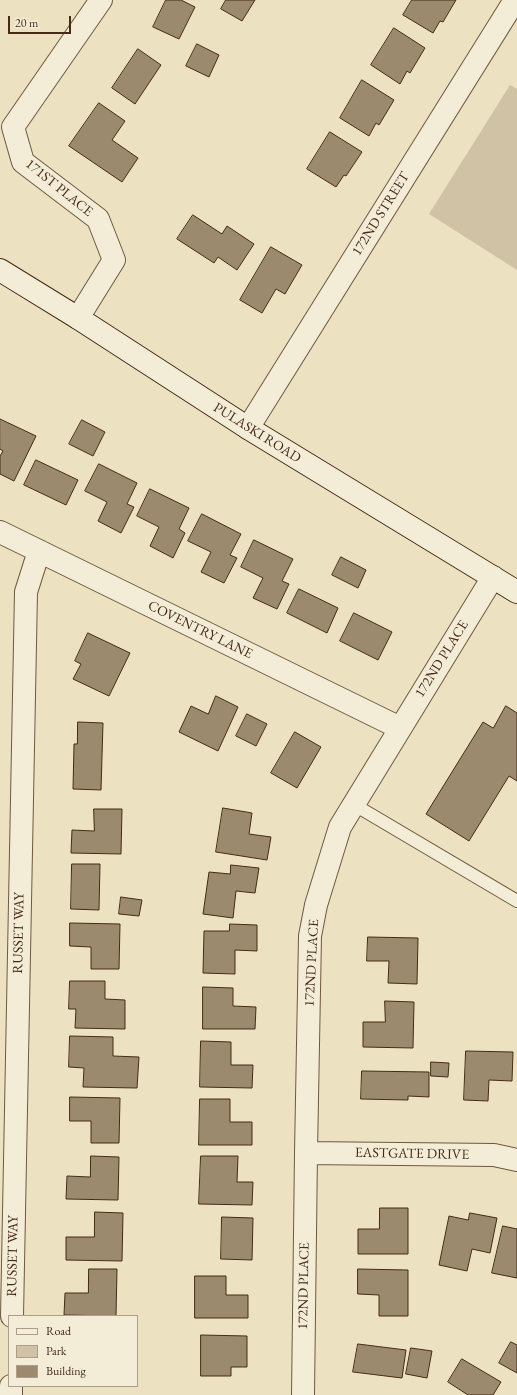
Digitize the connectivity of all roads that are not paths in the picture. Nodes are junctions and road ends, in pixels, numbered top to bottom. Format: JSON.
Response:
{"nodes":[{"id":1,"x":101,"y":0,"type":"edge"},
{"id":2,"x":515,"y":0,"type":"edge"},
{"id":3,"x":7,"y":126,"type":"edge"},
{"id":4,"x":0,"y":270,"type":"edge"},
{"id":5,"x":78,"y":318,"type":"junction"},
{"id":6,"x":248,"y":428,"type":"junction"},
{"id":7,"x":0,"y":532,"type":"edge"},
{"id":8,"x":40,"y":551,"type":"junction"},
{"id":9,"x":493,"y":577,"type":"junction"},
{"id":10,"x":517,"y":592,"type":"edge"},
{"id":11,"x":400,"y":728,"type":"junction"},
{"id":12,"x":353,"y":804,"type":"junction"},
{"id":13,"x":517,"y":901,"type":"edge"},
{"id":14,"x":306,"y":1153,"type":"junction"},
{"id":15,"x":517,"y":1160,"type":"edge"},
{"id":16,"x":12,"y":1315,"type":"edge"},
{"id":17,"x":303,"y":1395,"type":"edge"}],
"edges":[{"from":1,"to":3,"type":"street","name":"171ST PLACE"},
{"from":2,"to":6,"type":"street","name":"172ND STREET"},
{"from":3,"to":5,"type":"street","name":"171ST PLACE"},
{"from":4,"to":5,"type":"street","name":"PULASKI ROAD"},
{"from":5,"to":6,"type":"street","name":"PULASKI ROAD"},
{"from":6,"to":9,"type":"street","name":"PULASKI ROAD"},
{"from":7,"to":8,"type":"street","name":"COVENTRY LANE"},
{"from":8,"to":11,"type":"street","name":"COVENTRY LANE"},
{"from":8,"to":16,"type":"street","name":"RUSSET WAY"},
{"from":9,"to":10,"type":"street","name":"PULASKI ROAD"},
{"from":9,"to":11,"type":"street","name":"172ND PLACE"},
{"from":11,"to":12,"type":"street","name":"172ND PLACE"},
{"from":12,"to":13,"type":"lane"},
{"from":12,"to":14,"type":"street","name":"172ND PLACE"},
{"from":14,"to":15,"type":"street","name":"EASTGATE DRIVE"},
{"from":14,"to":17,"type":"street","name":"172ND PLACE"}]}
